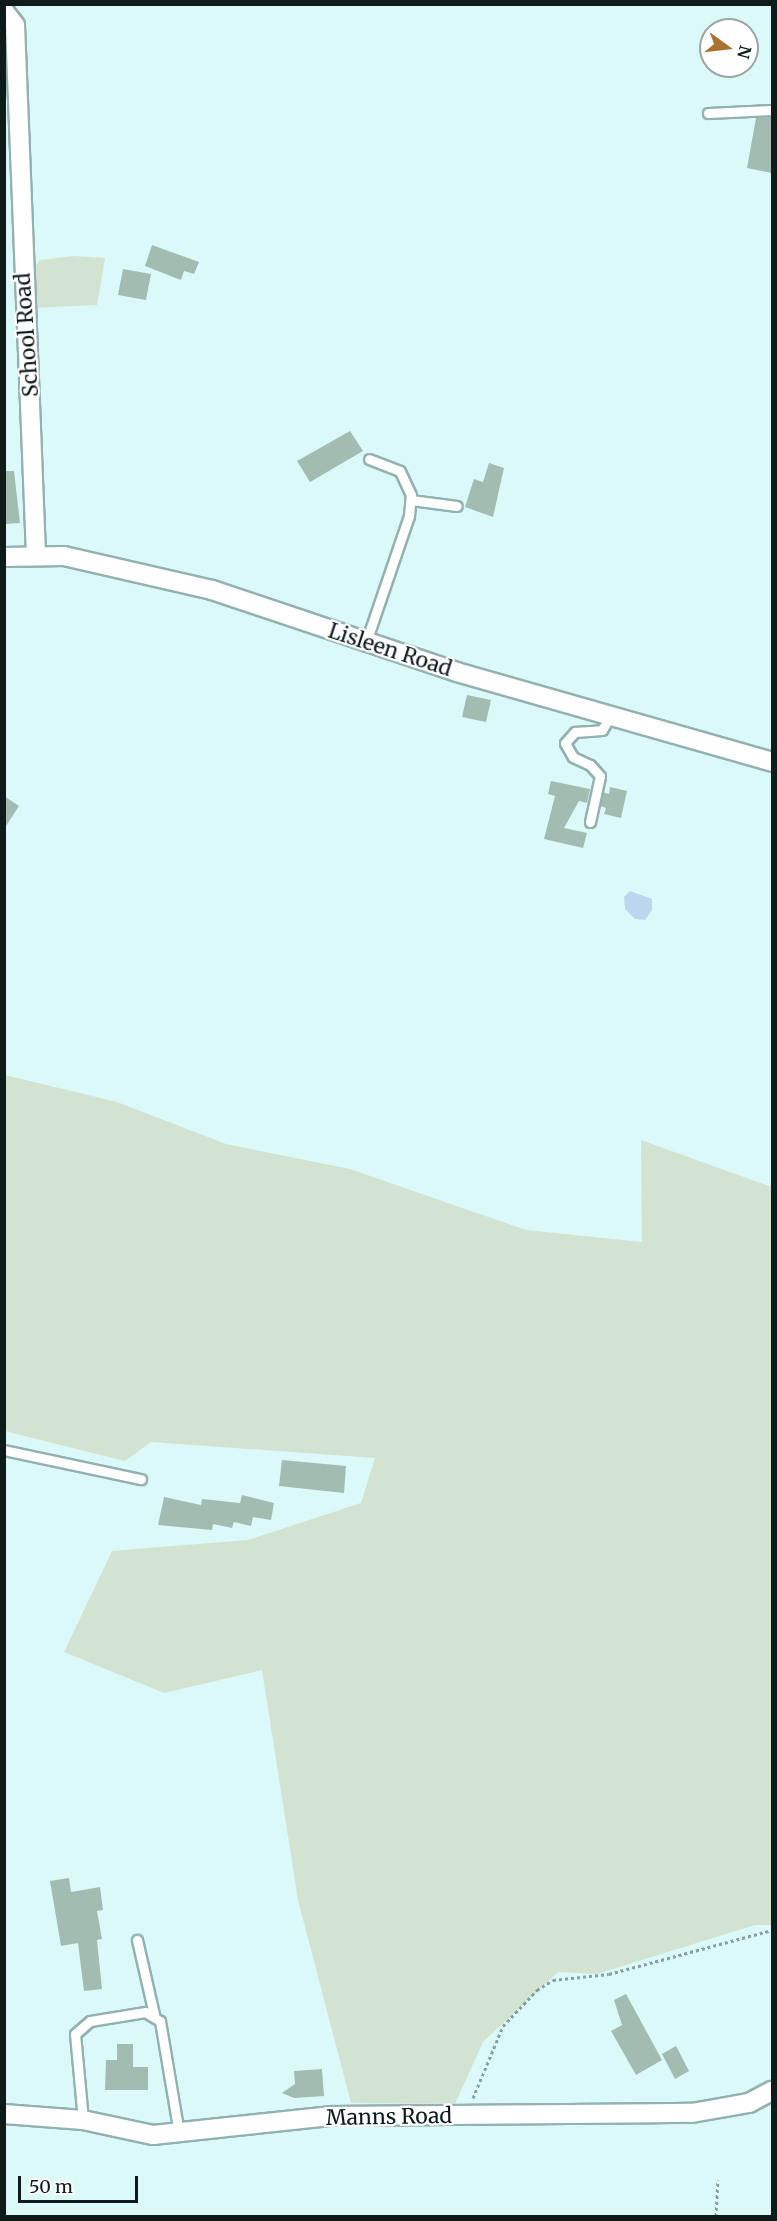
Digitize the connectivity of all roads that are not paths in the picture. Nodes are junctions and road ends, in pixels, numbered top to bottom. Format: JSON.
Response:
{"nodes":[{"id":1,"x":4,"y":11,"type":"edge"},
{"id":2,"x":772,"y":110,"type":"edge"},
{"id":3,"x":708,"y":113,"type":"dead end"},
{"id":4,"x":369,"y":459,"type":"dead end"},
{"id":5,"x":411,"y":500,"type":"junction"},
{"id":6,"x":457,"y":506,"type":"dead end"},
{"id":7,"x":36,"y":555,"type":"junction"},
{"id":8,"x":4,"y":557,"type":"edge"},
{"id":9,"x":366,"y":642,"type":"junction"},
{"id":10,"x":609,"y":718,"type":"junction"},
{"id":11,"x":772,"y":762,"type":"edge"},
{"id":12,"x":590,"y":822,"type":"dead end"},
{"id":13,"x":4,"y":1450,"type":"edge"},
{"id":14,"x":141,"y":1479,"type":"dead end"},
{"id":15,"x":137,"y":1940,"type":"dead end"},
{"id":16,"x":154,"y":2014,"type":"junction"},
{"id":17,"x":772,"y":2091,"type":"edge"},
{"id":18,"x":4,"y":2114,"type":"edge"},
{"id":19,"x":83,"y":2120,"type":"junction"},
{"id":20,"x":179,"y":2134,"type":"junction"}],
"edges":[{"from":1,"to":7,"type":"street","name":"School Road"},
{"from":2,"to":3,"type":"lane"},
{"from":4,"to":5,"type":"lane"},
{"from":5,"to":6,"type":"lane"},
{"from":5,"to":9,"type":"lane"},
{"from":7,"to":8,"type":"street","name":"Lisleen Road"},
{"from":7,"to":9,"type":"street","name":"Lisleen Road"},
{"from":9,"to":10,"type":"street","name":"Lisleen Road"},
{"from":10,"to":11,"type":"street","name":"Lisleen Road"},
{"from":10,"to":12,"type":"lane"},
{"from":13,"to":14,"type":"lane"},
{"from":15,"to":16,"type":"lane"},
{"from":16,"to":19,"type":"lane"},
{"from":16,"to":20,"type":"lane"},
{"from":17,"to":20,"type":"street","name":"Manns Road"},
{"from":18,"to":19,"type":"street","name":"Manns Road"},
{"from":19,"to":20,"type":"street","name":"Manns Road"}]}
